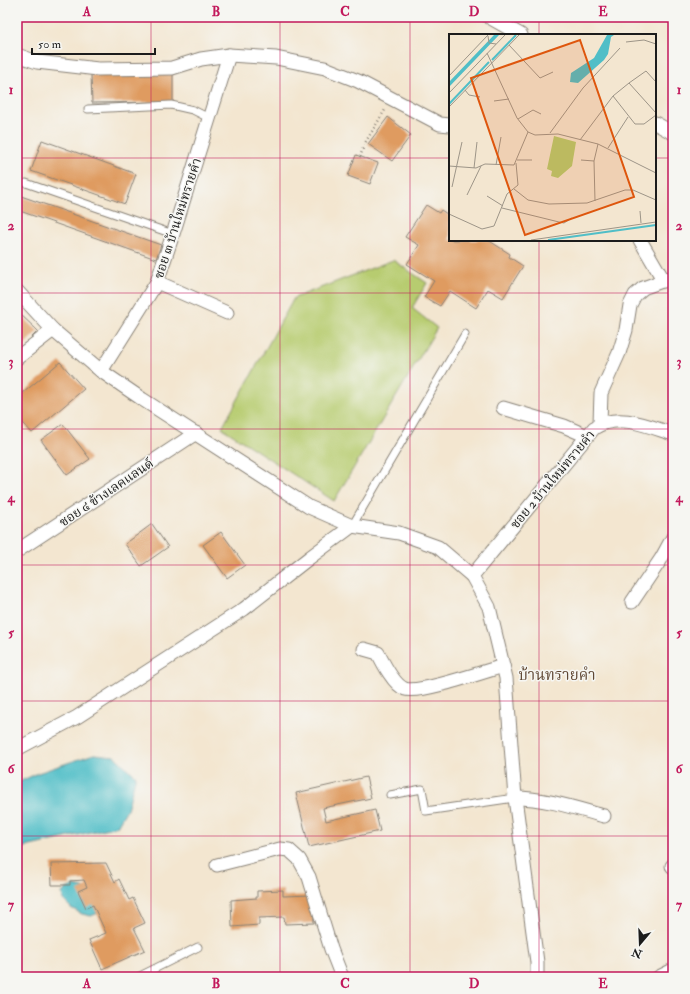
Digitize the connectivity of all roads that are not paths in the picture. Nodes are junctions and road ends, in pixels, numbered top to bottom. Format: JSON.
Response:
{"nodes":[{"id":1,"x":489,"y":17,"type":"edge"},
{"id":2,"x":519,"y":34,"type":"edge"},
{"id":3,"x":17,"y":55,"type":"edge"},
{"id":4,"x":229,"y":55,"type":"junction"},
{"id":5,"x":88,"y":109,"type":"dead end"},
{"id":6,"x":209,"y":118,"type":"junction"},
{"id":7,"x":656,"y":124,"type":"edge"},
{"id":8,"x":449,"y":126,"type":"edge"},
{"id":9,"x":673,"y":133,"type":"edge"},
{"id":10,"x":26,"y":183,"type":"dead end"},
{"id":11,"x":173,"y":234,"type":"junction"},
{"id":12,"x":641,"y":241,"type":"edge"},
{"id":13,"x":668,"y":279,"type":"edge"},
{"id":14,"x":157,"y":282,"type":"junction"},
{"id":15,"x":17,"y":292,"type":"edge"},
{"id":16,"x":227,"y":313,"type":"dead end"},
{"id":17,"x":53,"y":330,"type":"junction"},
{"id":18,"x":465,"y":334,"type":"dead end"},
{"id":19,"x":17,"y":358,"type":"edge"},
{"id":20,"x":101,"y":371,"type":"junction"},
{"id":21,"x":503,"y":408,"type":"dead end"},
{"id":22,"x":600,"y":423,"type":"junction"},
{"id":23,"x":196,"y":433,"type":"junction"},
{"id":24,"x":673,"y":434,"type":"edge"},
{"id":25,"x":587,"y":436,"type":"junction"},
{"id":26,"x":352,"y":526,"type":"junction"},
{"id":27,"x":673,"y":537,"type":"edge"},
{"id":28,"x":17,"y":551,"type":"edge"},
{"id":29,"x":472,"y":576,"type":"junction"},
{"id":30,"x":632,"y":602,"type":"dead end"},
{"id":31,"x":364,"y":649,"type":"dead end"},
{"id":32,"x":503,"y":666,"type":"junction"},
{"id":33,"x":17,"y":749,"type":"edge"},
{"id":34,"x":390,"y":795,"type":"dead end"},
{"id":35,"x":515,"y":798,"type":"junction"},
{"id":36,"x":604,"y":816,"type":"dead end"},
{"id":37,"x":217,"y":865,"type":"dead end"},
{"id":38,"x":198,"y":947,"type":"dead end"},
{"id":39,"x":673,"y":970,"type":"edge"},
{"id":40,"x":138,"y":977,"type":"edge"},
{"id":41,"x":342,"y":977,"type":"edge"},
{"id":42,"x":537,"y":977,"type":"edge"},
{"id":43,"x":659,"y":977,"type":"edge"}],
"edges":[{"from":1,"to":2,"type":"street"},
{"from":3,"to":4,"type":"street"},
{"from":4,"to":6,"type":"street","name":"ซอย ๓ บ้านใหม่ทรายคำ"},
{"from":4,"to":8,"type":"street"},
{"from":5,"to":6,"type":"lane"},
{"from":6,"to":11,"type":"street","name":"ซอย ๓ บ้านใหม่ทรายคำ"},
{"from":7,"to":9,"type":"street"},
{"from":10,"to":11,"type":"lane"},
{"from":11,"to":14,"type":"street","name":"ซอย ๓ บ้านใหม่ทรายคำ"},
{"from":12,"to":13,"type":"street"},
{"from":13,"to":22,"type":"street"},
{"from":14,"to":16,"type":"street"},
{"from":14,"to":20,"type":"street","name":"ซอย ๓ บ้านใหม่ทรายคำ"},
{"from":15,"to":17,"type":"street"},
{"from":17,"to":19,"type":"street"},
{"from":17,"to":20,"type":"street"},
{"from":18,"to":26,"type":"lane"},
{"from":20,"to":23,"type":"street"},
{"from":21,"to":25,"type":"street"},
{"from":22,"to":24,"type":"street","name":"ซอย 2 บ้านใหม่ทรายคำ"},
{"from":22,"to":25,"type":"street","name":"ซอย 2 บ้านใหม่ทรายคำ"},
{"from":23,"to":26,"type":"street"},
{"from":23,"to":28,"type":"street","name":"ซอย ๔ ข้างเลคแลนด์"},
{"from":25,"to":29,"type":"street","name":"ซอย 2 บ้านใหม่ทรายคำ"},
{"from":26,"to":29,"type":"street"},
{"from":26,"to":33,"type":"street"},
{"from":27,"to":30,"type":"street"},
{"from":29,"to":32,"type":"street"},
{"from":31,"to":32,"type":"street"},
{"from":32,"to":35,"type":"street"},
{"from":34,"to":35,"type":"lane"},
{"from":35,"to":36,"type":"street"},
{"from":35,"to":42,"type":"street"},
{"from":37,"to":41,"type":"street"},
{"from":38,"to":40,"type":"lane"},
{"from":39,"to":43,"type":"street"}]}
